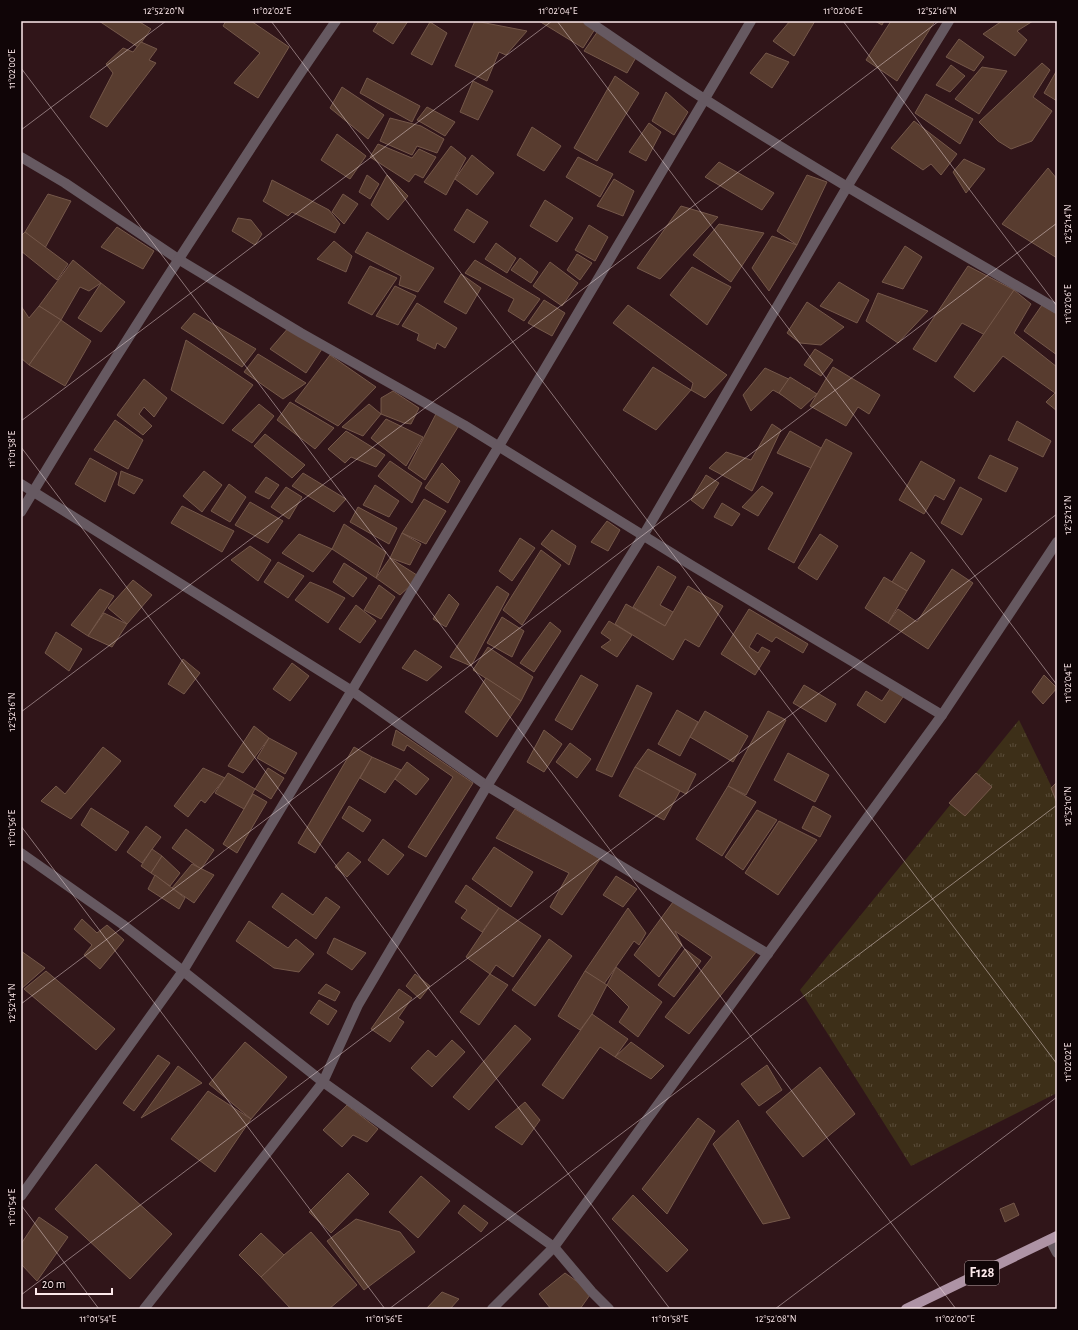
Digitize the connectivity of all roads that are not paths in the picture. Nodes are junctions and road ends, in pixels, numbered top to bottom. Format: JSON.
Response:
{"nodes":[{"id":1,"x":336,"y":21,"type":"edge"},
{"id":2,"x":588,"y":21,"type":"edge"},
{"id":3,"x":751,"y":21,"type":"edge"},
{"id":4,"x":949,"y":21,"type":"edge"},
{"id":5,"x":705,"y":99,"type":"junction"},
{"id":6,"x":21,"y":157,"type":"edge"},
{"id":7,"x":847,"y":186,"type":"junction"},
{"id":8,"x":178,"y":259,"type":"junction"},
{"id":9,"x":1057,"y":309,"type":"edge"},
{"id":10,"x":499,"y":446,"type":"junction"},
{"id":11,"x":21,"y":484,"type":"edge"},
{"id":12,"x":33,"y":492,"type":"junction"},
{"id":13,"x":21,"y":512,"type":"edge"},
{"id":14,"x":643,"y":536,"type":"junction"},
{"id":15,"x":1057,"y":542,"type":"edge"},
{"id":16,"x":352,"y":691,"type":"junction"},
{"id":17,"x":942,"y":715,"type":"junction"},
{"id":18,"x":487,"y":786,"type":"junction"},
{"id":19,"x":21,"y":854,"type":"edge"},
{"id":20,"x":768,"y":954,"type":"junction"},
{"id":21,"x":184,"y":971,"type":"junction"},
{"id":22,"x":323,"y":1082,"type":"junction"},
{"id":23,"x":21,"y":1196,"type":"edge"},
{"id":24,"x":1054,"y":1238,"type":"edge"},
{"id":25,"x":554,"y":1247,"type":"junction"},
{"id":26,"x":1057,"y":1253,"type":"edge"},
{"id":27,"x":144,"y":1309,"type":"edge"},
{"id":28,"x":492,"y":1309,"type":"edge"},
{"id":29,"x":609,"y":1309,"type":"edge"},
{"id":30,"x":906,"y":1309,"type":"edge"}],
"edges":[{"from":1,"to":8,"type":"street"},
{"from":2,"to":5,"type":"street"},
{"from":3,"to":5,"type":"street"},
{"from":4,"to":7,"type":"street"},
{"from":5,"to":7,"type":"street"},
{"from":5,"to":10,"type":"street"},
{"from":6,"to":8,"type":"street"},
{"from":7,"to":9,"type":"street"},
{"from":7,"to":14,"type":"street"},
{"from":8,"to":10,"type":"street"},
{"from":8,"to":12,"type":"street"},
{"from":10,"to":14,"type":"street"},
{"from":10,"to":16,"type":"street"},
{"from":11,"to":12,"type":"street"},
{"from":12,"to":13,"type":"street"},
{"from":12,"to":16,"type":"street"},
{"from":14,"to":17,"type":"street"},
{"from":14,"to":18,"type":"street"},
{"from":15,"to":17,"type":"street"},
{"from":16,"to":18,"type":"street"},
{"from":16,"to":21,"type":"street"},
{"from":17,"to":20,"type":"street"},
{"from":18,"to":20,"type":"street"},
{"from":18,"to":22,"type":"street"},
{"from":19,"to":21,"type":"street"},
{"from":20,"to":25,"type":"street"},
{"from":21,"to":22,"type":"street"},
{"from":21,"to":23,"type":"street"},
{"from":22,"to":25,"type":"street"},
{"from":22,"to":27,"type":"street"},
{"from":24,"to":26,"type":"street"},
{"from":24,"to":30,"type":"main road","number":"F128"},
{"from":25,"to":28,"type":"street"},
{"from":25,"to":29,"type":"street"}]}
